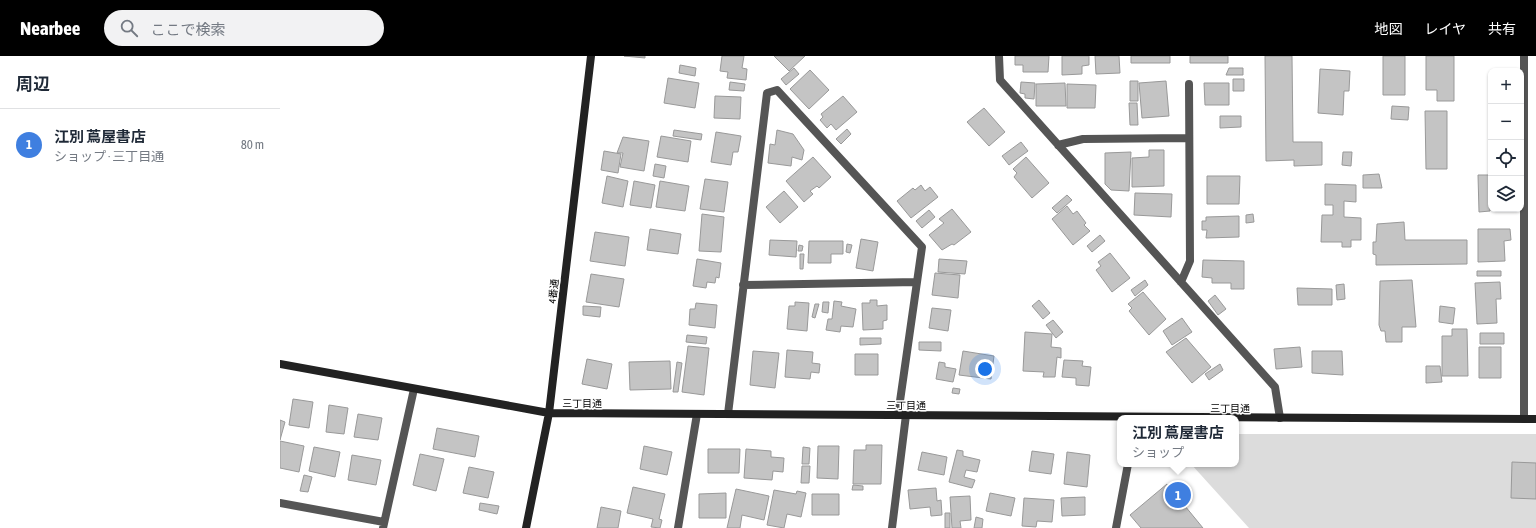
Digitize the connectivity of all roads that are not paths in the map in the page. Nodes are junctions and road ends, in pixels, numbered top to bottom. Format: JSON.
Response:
{"nodes":[{"id":1,"x":591,"y":56,"type":"edge"},
{"id":2,"x":999,"y":56,"type":"edge"},
{"id":3,"x":1524,"y":56,"type":"edge"},
{"id":4,"x":1189,"y":84,"type":"dead end"},
{"id":5,"x":1189,"y":138,"type":"junction"},
{"id":6,"x":1058,"y":145,"type":"junction"},
{"id":7,"x":917,"y":282,"type":"junction"},
{"id":8,"x":1181,"y":282,"type":"junction"},
{"id":9,"x":743,"y":285,"type":"junction"},
{"id":10,"x":280,"y":364,"type":"edge"},
{"id":11,"x":414,"y":388,"type":"junction"},
{"id":12,"x":548,"y":413,"type":"junction"},
{"id":13,"x":697,"y":414,"type":"junction"},
{"id":14,"x":728,"y":414,"type":"junction"},
{"id":15,"x":902,"y":415,"type":"junction"},
{"id":16,"x":1117,"y":418,"type":"edge"},
{"id":17,"x":1239,"y":418,"type":"edge"},
{"id":18,"x":1280,"y":418,"type":"junction"},
{"id":19,"x":1524,"y":419,"type":"junction"},
{"id":20,"x":1536,"y":419,"type":"edge"},
{"id":21,"x":1127,"y":467,"type":"edge"},
{"id":22,"x":280,"y":503,"type":"edge"},
{"id":23,"x":384,"y":525,"type":"edge"},
{"id":24,"x":526,"y":528,"type":"edge"},
{"id":25,"x":678,"y":528,"type":"edge"},
{"id":26,"x":892,"y":528,"type":"edge"},
{"id":27,"x":1116,"y":528,"type":"edge"}],
"edges":[{"from":1,"to":12,"type":"street","name":"4番通"},
{"from":2,"to":6,"type":"street"},
{"from":3,"to":19,"type":"street"},
{"from":4,"to":5,"type":"street"},
{"from":5,"to":6,"type":"street"},
{"from":5,"to":8,"type":"street"},
{"from":6,"to":8,"type":"street"},
{"from":7,"to":9,"type":"street"},
{"from":7,"to":9,"type":"street"},
{"from":7,"to":15,"type":"street"},
{"from":8,"to":18,"type":"street"},
{"from":9,"to":14,"type":"street"},
{"from":10,"to":11,"type":"street","name":"三丁目通"},
{"from":11,"to":12,"type":"street","name":"三丁目通"},
{"from":11,"to":23,"type":"street"},
{"from":12,"to":13,"type":"street","name":"三丁目通"},
{"from":12,"to":24,"type":"street","name":"4番通"},
{"from":13,"to":14,"type":"street","name":"三丁目通"},
{"from":13,"to":25,"type":"street"},
{"from":14,"to":15,"type":"street","name":"三丁目通"},
{"from":15,"to":16,"type":"street","name":"三丁目通"},
{"from":15,"to":26,"type":"street"},
{"from":17,"to":18,"type":"street","name":"三丁目通"},
{"from":18,"to":19,"type":"street","name":"三丁目通"},
{"from":19,"to":20,"type":"street","name":"三丁目通"},
{"from":21,"to":27,"type":"street"},
{"from":22,"to":23,"type":"street"}]}
